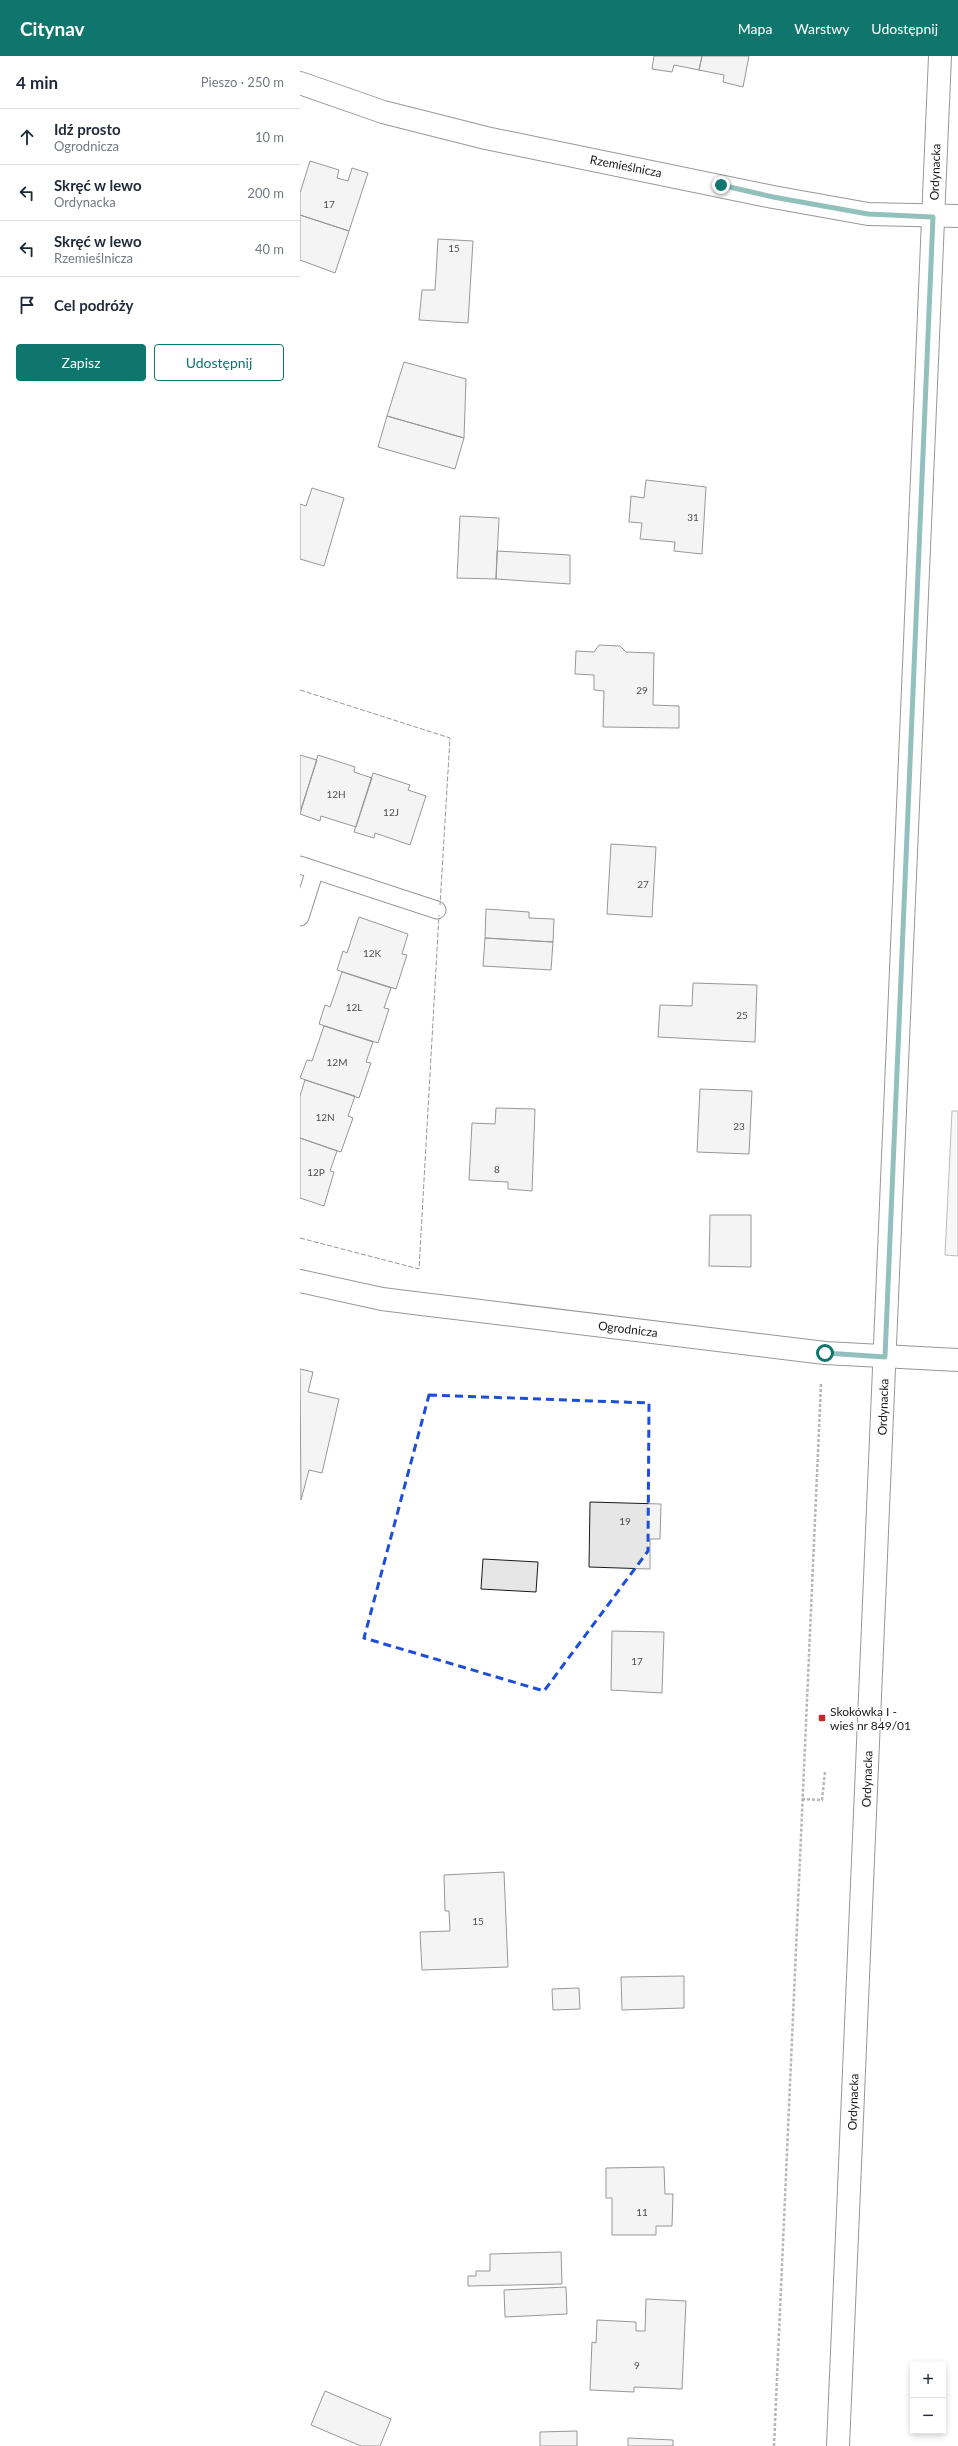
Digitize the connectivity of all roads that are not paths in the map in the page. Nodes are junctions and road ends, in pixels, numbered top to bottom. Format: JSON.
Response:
{"nodes":[{"id":1,"x":940,"y":56,"type":"edge"},
{"id":2,"x":300,"y":83,"type":"edge"},
{"id":3,"x":958,"y":216,"type":"edge"},
{"id":4,"x":933,"y":217,"type":"junction"},
{"id":5,"x":308,"y":868,"type":"edge"},
{"id":6,"x":437,"y":910,"type":"dead end"},
{"id":7,"x":300,"y":917,"type":"edge"},
{"id":8,"x":300,"y":1281,"type":"edge"},
{"id":9,"x":885,"y":1357,"type":"junction"},
{"id":10,"x":958,"y":1360,"type":"edge"},
{"id":11,"x":838,"y":2446,"type":"edge"}],
"edges":[{"from":1,"to":4,"type":"main road","name":"Ordynacka"},
{"from":2,"to":4,"type":"main road","name":"Rzemieślnicza"},
{"from":3,"to":4,"type":"main road","name":"Rzemieślnicza"},
{"from":4,"to":9,"type":"main road","name":"Ordynacka"},
{"from":5,"to":6,"type":"lane"},
{"from":5,"to":7,"type":"lane"},
{"from":8,"to":9,"type":"main road","name":"Ogrodnicza"},
{"from":9,"to":10,"type":"main road","name":"Ogrodnicza"},
{"from":9,"to":11,"type":"main road","name":"Ordynacka"}]}
